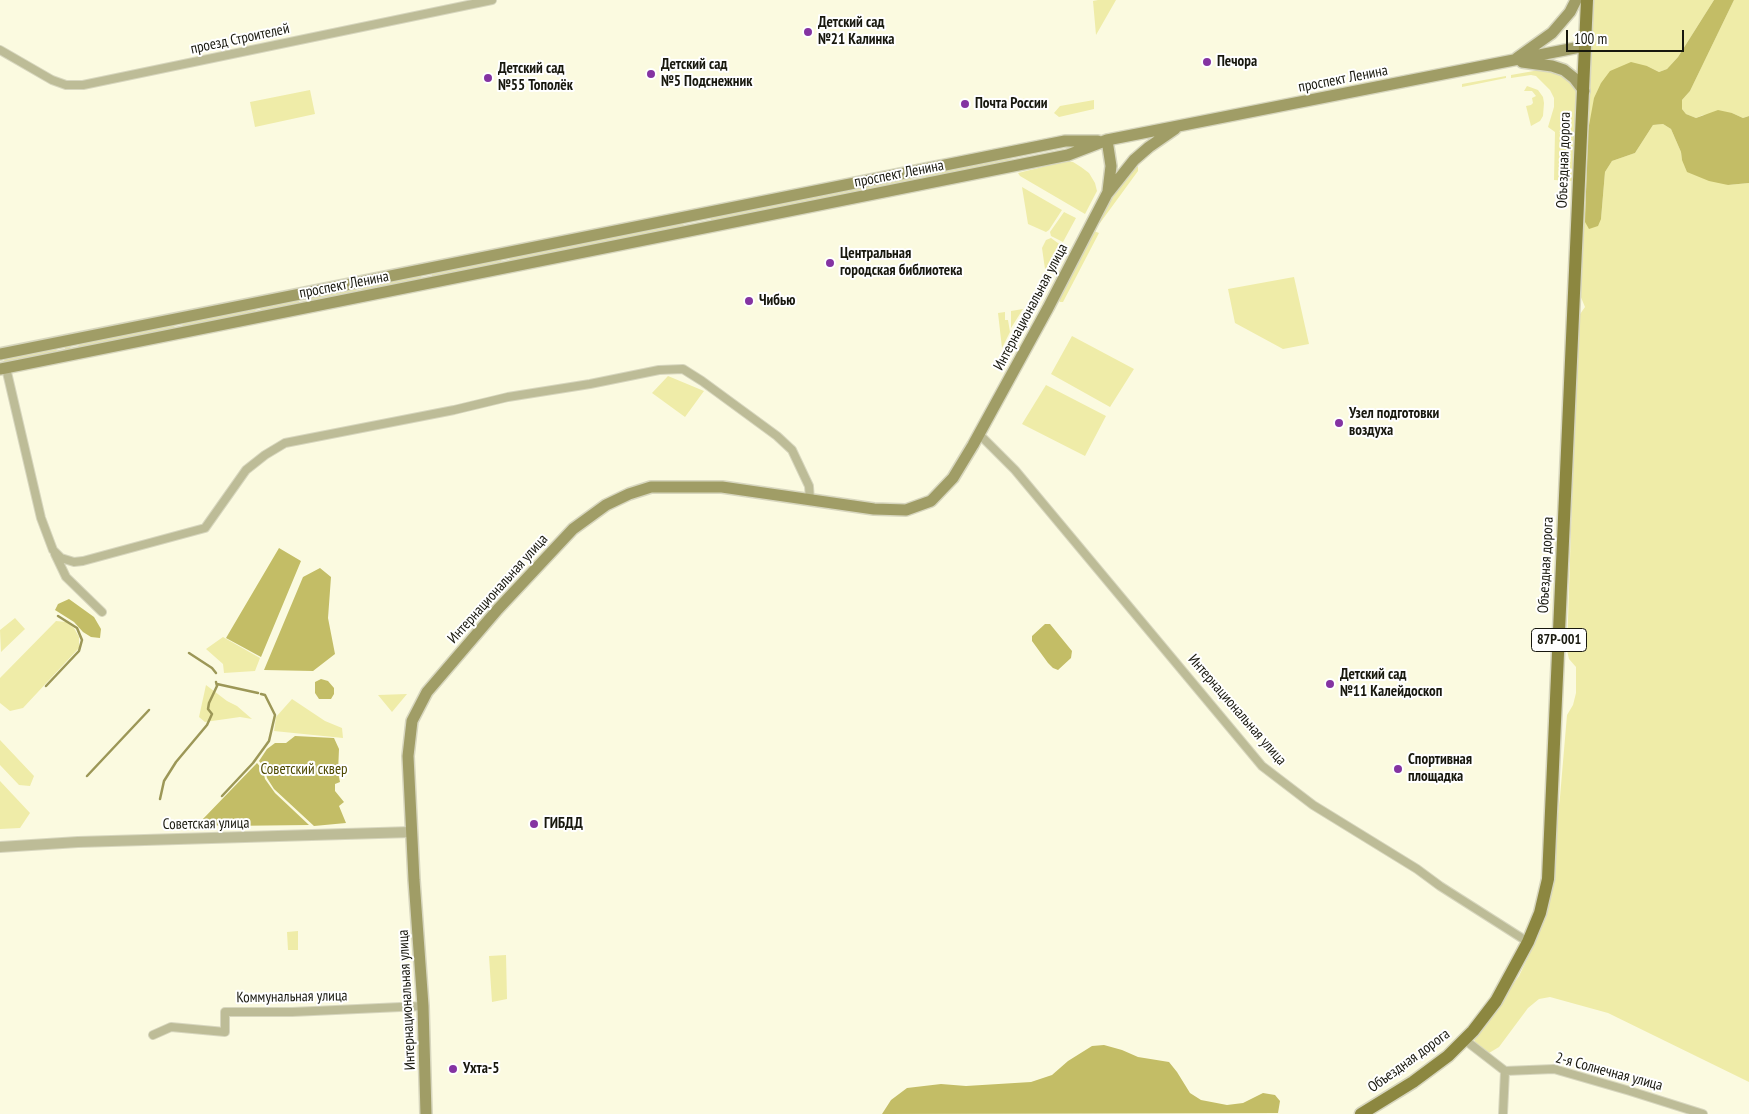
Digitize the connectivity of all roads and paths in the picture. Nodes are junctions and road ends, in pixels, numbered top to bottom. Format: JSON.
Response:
{"nodes":[{"id":1,"x":492,"y":0,"type":"edge"},
{"id":2,"x":1576,"y":0,"type":"edge"},
{"id":3,"x":1588,"y":0,"type":"edge"},
{"id":4,"x":1585,"y":46,"type":"junction"},
{"id":5,"x":0,"y":50,"type":"edge"},
{"id":6,"x":1513,"y":60,"type":"junction"},
{"id":7,"x":1584,"y":90,"type":"junction"},
{"id":8,"x":1178,"y":126,"type":"junction"},
{"id":9,"x":1107,"y":140,"type":"junction"},
{"id":10,"x":1107,"y":194,"type":"junction"},
{"id":11,"x":692,"y":216,"type":"junction"},
{"id":12,"x":694,"y":230,"type":"junction"},
{"id":13,"x":0,"y":354,"type":"edge"},
{"id":14,"x":3,"y":368,"type":"edge"},
{"id":15,"x":979,"y":434,"type":"junction"},
{"id":16,"x":810,"y":500,"type":"junction"},
{"id":17,"x":53,"y":550,"type":"junction"},
{"id":18,"x":102,"y":612,"type":"dead end"},
{"id":19,"x":412,"y":832,"type":"junction"},
{"id":20,"x":0,"y":847,"type":"edge"},
{"id":21,"x":1528,"y":942,"type":"junction"},
{"id":22,"x":423,"y":1006,"type":"junction"},
{"id":23,"x":153,"y":1035,"type":"dead end"},
{"id":24,"x":1465,"y":1040,"type":"junction"},
{"id":25,"x":1506,"y":1071,"type":"junction"},
{"id":26,"x":426,"y":1114,"type":"edge"},
{"id":27,"x":1361,"y":1114,"type":"edge"},
{"id":28,"x":1503,"y":1114,"type":"edge"},
{"id":29,"x":1702,"y":1114,"type":"edge"}],
"edges":[{"from":1,"to":5,"type":"street","name":"проезд Строителей"},
{"from":2,"to":6,"type":"main road"},
{"from":3,"to":4,"type":"main road","number":"87Р-001"},
{"from":4,"to":6,"type":"main road","name":"проспект Ленина"},
{"from":4,"to":7,"type":"main road","number":"87Р-001"},
{"from":6,"to":7,"type":"main road"},
{"from":6,"to":8,"type":"main road","name":"проспект Ленина"},
{"from":7,"to":21,"type":"main road","name":"Объездная дорога","number":"87Р-001"},
{"from":8,"to":9,"type":"main road","name":"проспект Ленина"},
{"from":8,"to":10,"type":"main road","name":"Интернациональная улица"},
{"from":9,"to":10,"type":"main road","name":"Интернациональная улица"},
{"from":9,"to":11,"type":"main road","name":"проспект Ленина"},
{"from":9,"to":12,"type":"main road","name":"проспект Ленина"},
{"from":10,"to":15,"type":"main road","name":"Интернациональная улица"},
{"from":11,"to":12,"type":"main road"},
{"from":11,"to":13,"type":"main road","name":"проспект Ленина"},
{"from":12,"to":14,"type":"main road","name":"проспект Ленина"},
{"from":14,"to":17,"type":"street"},
{"from":15,"to":16,"type":"main road","name":"Интернациональная улица"},
{"from":15,"to":21,"type":"street","name":"Интернациональная улица"},
{"from":16,"to":17,"type":"street"},
{"from":16,"to":19,"type":"main road","name":"Интернациональная улица"},
{"from":17,"to":18,"type":"street"},
{"from":19,"to":20,"type":"street","name":"Советская улица"},
{"from":19,"to":22,"type":"main road","name":"Интернациональная улица"},
{"from":21,"to":24,"type":"main road","name":"Объездная дорога","number":"87Р-001"},
{"from":22,"to":23,"type":"street","name":"Коммунальная улица"},
{"from":22,"to":26,"type":"main road","name":"Интернациональная улица"},
{"from":24,"to":25,"type":"street"},
{"from":24,"to":27,"type":"main road","name":"Объездная дорога","number":"87Р-001"},
{"from":25,"to":28,"type":"street"},
{"from":25,"to":29,"type":"street","name":"2-я Солнечная улица"}]}
